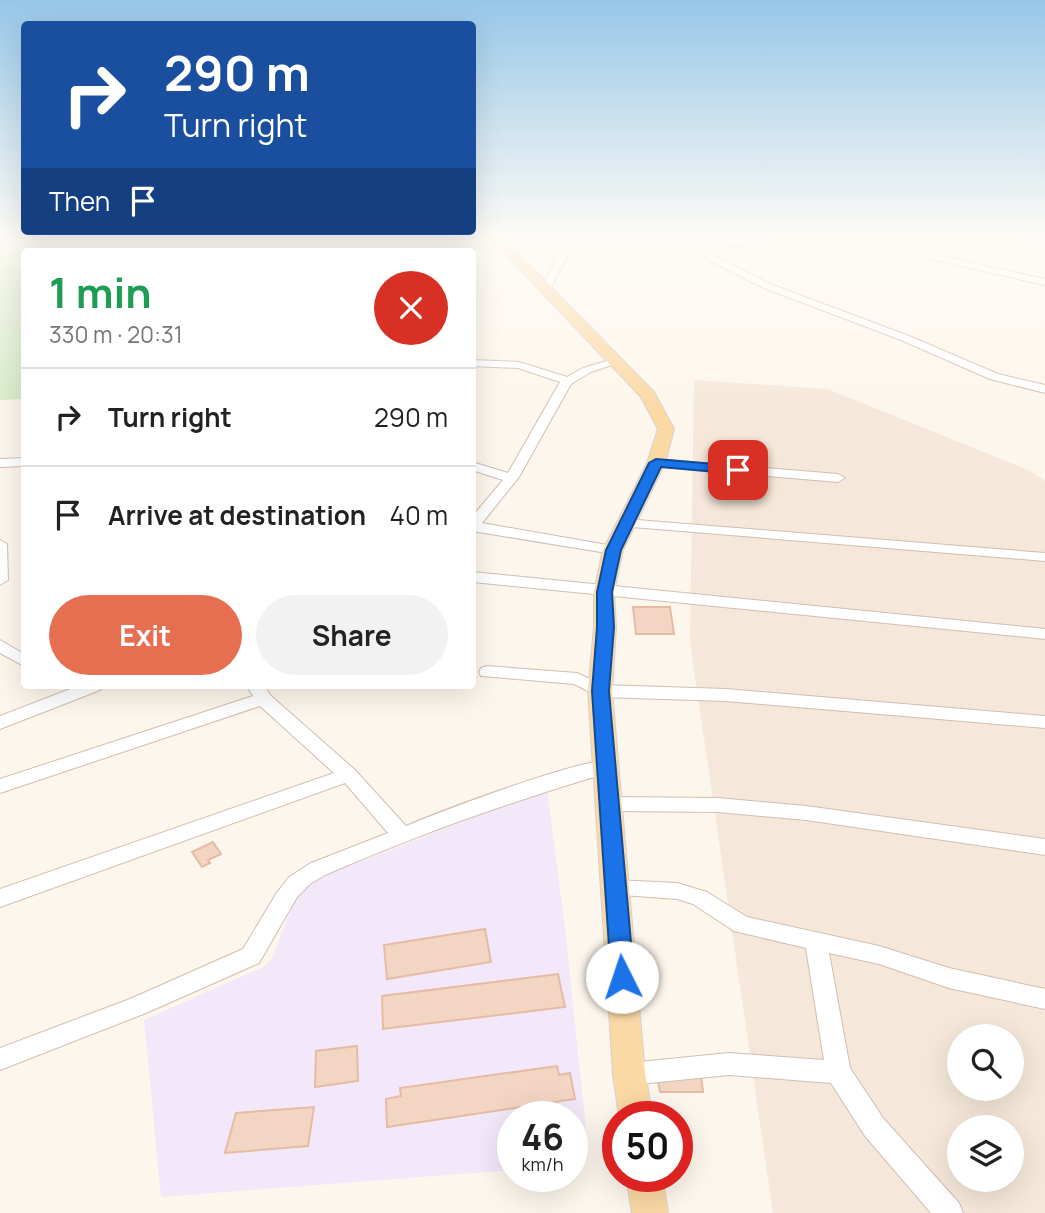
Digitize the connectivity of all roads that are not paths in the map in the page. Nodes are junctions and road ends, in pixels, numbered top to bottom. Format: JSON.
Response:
{"nodes":[{"id":1,"x":553,"y":296,"type":"edge"},
{"id":2,"x":792,"y":296,"type":"edge"},
{"id":3,"x":617,"y":361,"type":"junction"},
{"id":4,"x":476,"y":363,"type":"edge"},
{"id":5,"x":568,"y":381,"type":"junction"},
{"id":6,"x":1045,"y":389,"type":"edge"},
{"id":7,"x":21,"y":461,"type":"edge"},
{"id":8,"x":0,"y":463,"type":"edge"},
{"id":9,"x":656,"y":463,"type":"junction"},
{"id":10,"x":476,"y":467,"type":"edge"},
{"id":11,"x":510,"y":478,"type":"junction"},
{"id":12,"x":838,"y":478,"type":"dead end"},
{"id":13,"x":476,"y":523,"type":"edge"},
{"id":14,"x":625,"y":523,"type":"junction"},
{"id":15,"x":476,"y":527,"type":"edge"},
{"id":16,"x":0,"y":544,"type":"edge"},
{"id":17,"x":613,"y":550,"type":"junction"},
{"id":18,"x":1045,"y":557,"type":"edge"},
{"id":19,"x":476,"y":577,"type":"edge"},
{"id":20,"x":0,"y":580,"type":"edge"},
{"id":21,"x":604,"y":592,"type":"junction"},
{"id":22,"x":1045,"y":634,"type":"edge"},
{"id":23,"x":0,"y":645,"type":"edge"},
{"id":24,"x":21,"y":659,"type":"edge"},
{"id":25,"x":487,"y":672,"type":"dead end"},
{"id":26,"x":66,"y":690,"type":"edge"},
{"id":27,"x":600,"y":691,"type":"junction"},
{"id":28,"x":260,"y":692,"type":"edge"},
{"id":29,"x":1045,"y":722,"type":"edge"},
{"id":30,"x":0,"y":723,"type":"edge"},
{"id":31,"x":607,"y":766,"type":"junction"},
{"id":32,"x":348,"y":775,"type":"junction"},
{"id":33,"x":0,"y":786,"type":"edge"},
{"id":34,"x":610,"y":804,"type":"junction"},
{"id":35,"x":402,"y":835,"type":"junction"},
{"id":36,"x":1045,"y":847,"type":"edge"},
{"id":37,"x":616,"y":888,"type":"junction"},
{"id":38,"x":0,"y":898,"type":"edge"},
{"id":39,"x":816,"y":942,"type":"junction"},
{"id":40,"x":1045,"y":999,"type":"edge"},
{"id":41,"x":0,"y":1059,"type":"edge"},
{"id":42,"x":838,"y":1072,"type":"junction"},
{"id":43,"x":629,"y":1074,"type":"junction"},
{"id":44,"x":634,"y":1101,"type":"edge"},
{"id":45,"x":647,"y":1192,"type":"edge"},
{"id":46,"x":650,"y":1213,"type":"edge"},
{"id":47,"x":949,"y":1213,"type":"edge"}],
"edges":[{"from":1,"to":3,"type":"main road"},
{"from":2,"to":6,"type":"street"},
{"from":3,"to":5,"type":"street"},
{"from":3,"to":9,"type":"main road"},
{"from":4,"to":5,"type":"street"},
{"from":5,"to":11,"type":"street"},
{"from":7,"to":8,"type":"street"},
{"from":9,"to":12,"type":"street"},
{"from":9,"to":14,"type":"main road"},
{"from":10,"to":11,"type":"street"},
{"from":11,"to":13,"type":"street"},
{"from":14,"to":17,"type":"main road"},
{"from":14,"to":18,"type":"street"},
{"from":15,"to":17,"type":"street"},
{"from":16,"to":20,"type":"street"},
{"from":17,"to":21,"type":"main road"},
{"from":19,"to":21,"type":"street"},
{"from":21,"to":22,"type":"street"},
{"from":21,"to":27,"type":"main road"},
{"from":23,"to":24,"type":"street"},
{"from":25,"to":27,"type":"street"},
{"from":26,"to":30,"type":"street"},
{"from":27,"to":29,"type":"street"},
{"from":27,"to":31,"type":"main road"},
{"from":28,"to":32,"type":"street"},
{"from":28,"to":33,"type":"street"},
{"from":31,"to":34,"type":"main road"},
{"from":31,"to":35,"type":"street"},
{"from":32,"to":35,"type":"street"},
{"from":32,"to":38,"type":"street"},
{"from":34,"to":36,"type":"street"},
{"from":34,"to":37,"type":"main road"},
{"from":35,"to":41,"type":"street"},
{"from":37,"to":39,"type":"street"},
{"from":37,"to":43,"type":"main road"},
{"from":39,"to":40,"type":"street"},
{"from":39,"to":42,"type":"street"},
{"from":42,"to":43,"type":"street"},
{"from":42,"to":47,"type":"street"},
{"from":43,"to":44,"type":"main road"},
{"from":45,"to":46,"type":"main road"}]}
